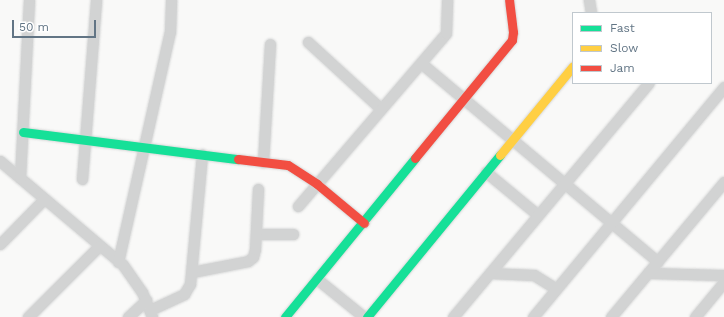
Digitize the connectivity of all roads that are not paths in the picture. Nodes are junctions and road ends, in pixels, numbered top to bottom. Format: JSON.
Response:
{"nodes":[{"id":1,"x":29,"y":0,"type":"edge"},
{"id":2,"x":96,"y":0,"type":"edge"},
{"id":3,"x":172,"y":0,"type":"edge"},
{"id":4,"x":447,"y":0,"type":"edge"},
{"id":5,"x":510,"y":0,"type":"edge"},
{"id":6,"x":589,"y":0,"type":"edge"},
{"id":7,"x":590,"y":12,"type":"edge"},
{"id":8,"x":308,"y":42,"type":"dead end"},
{"id":9,"x":270,"y":44,"type":"dead end"},
{"id":10,"x":421,"y":63,"type":"junction"},
{"id":11,"x":572,"y":67,"type":"edge"},
{"id":12,"x":648,"y":84,"type":"edge"},
{"id":13,"x":724,"y":87,"type":"edge"},
{"id":14,"x":464,"y":99,"type":"junction"},
{"id":15,"x":381,"y":109,"type":"junction"},
{"id":16,"x":23,"y":132,"type":"junction"},
{"id":17,"x":85,"y":140,"type":"junction"},
{"id":18,"x":512,"y":140,"type":"junction"},
{"id":19,"x":144,"y":147,"type":"junction"},
{"id":20,"x":202,"y":155,"type":"junction"},
{"id":21,"x":0,"y":161,"type":"edge"},
{"id":22,"x":264,"y":162,"type":"junction"},
{"id":23,"x":486,"y":172,"type":"junction"},
{"id":24,"x":20,"y":178,"type":"junction"},
{"id":25,"x":82,"y":179,"type":"dead end"},
{"id":26,"x":724,"y":182,"type":"edge"},
{"id":27,"x":317,"y":184,"type":"junction"},
{"id":28,"x":565,"y":184,"type":"junction"},
{"id":29,"x":258,"y":189,"type":"dead end"},
{"id":30,"x":44,"y":198,"type":"junction"},
{"id":31,"x":298,"y":206,"type":"dead end"},
{"id":32,"x":538,"y":215,"type":"junction"},
{"id":33,"x":364,"y":223,"type":"junction"},
{"id":34,"x":611,"y":223,"type":"junction"},
{"id":35,"x":257,"y":234,"type":"junction"},
{"id":36,"x":293,"y":234,"type":"dead end"},
{"id":37,"x":0,"y":244,"type":"edge"},
{"id":38,"x":99,"y":246,"type":"junction"},
{"id":39,"x":118,"y":262,"type":"junction"},
{"id":40,"x":658,"y":262,"type":"junction"},
{"id":41,"x":192,"y":272,"type":"junction"},
{"id":42,"x":490,"y":273,"type":"junction"},
{"id":43,"x":648,"y":274,"type":"junction"},
{"id":44,"x":724,"y":275,"type":"edge"},
{"id":45,"x":317,"y":279,"type":"junction"},
{"id":46,"x":724,"y":282,"type":"edge"},
{"id":47,"x":556,"y":289,"type":"junction"},
{"id":48,"x":149,"y":309,"type":"edge"},
{"id":49,"x":28,"y":317,"type":"edge"},
{"id":50,"x":128,"y":317,"type":"edge"},
{"id":51,"x":285,"y":317,"type":"edge"},
{"id":52,"x":366,"y":317,"type":"edge"},
{"id":53,"x":453,"y":317,"type":"edge"},
{"id":54,"x":533,"y":317,"type":"edge"},
{"id":55,"x":612,"y":317,"type":"edge"},
{"id":56,"x":695,"y":317,"type":"edge"}],
"edges":[{"from":1,"to":16,"type":"street"},
{"from":2,"to":17,"type":"street"},
{"from":3,"to":19,"type":"street"},
{"from":4,"to":10,"type":"street"},
{"from":5,"to":14,"type":"street"},
{"from":6,"to":7,"type":"street"},
{"from":8,"to":15,"type":"street"},
{"from":9,"to":22,"type":"street"},
{"from":10,"to":14,"type":"street"},
{"from":10,"to":15,"type":"street"},
{"from":11,"to":18,"type":"street"},
{"from":12,"to":28,"type":"street"},
{"from":13,"to":34,"type":"street"},
{"from":14,"to":18,"type":"street"},
{"from":14,"to":33,"type":"street"},
{"from":15,"to":27,"type":"street"},
{"from":16,"to":17,"type":"street"},
{"from":16,"to":24,"type":"street"},
{"from":17,"to":19,"type":"street"},
{"from":17,"to":25,"type":"street"},
{"from":18,"to":23,"type":"street"},
{"from":18,"to":28,"type":"street"},
{"from":19,"to":20,"type":"street"},
{"from":19,"to":39,"type":"street"},
{"from":20,"to":22,"type":"street"},
{"from":20,"to":41,"type":"street"},
{"from":21,"to":24,"type":"street"},
{"from":22,"to":27,"type":"street"},
{"from":23,"to":32,"type":"street"},
{"from":23,"to":52,"type":"street"},
{"from":24,"to":30,"type":"street"},
{"from":26,"to":40,"type":"street"},
{"from":27,"to":31,"type":"street"},
{"from":27,"to":33,"type":"street"},
{"from":28,"to":32,"type":"street"},
{"from":28,"to":34,"type":"street"},
{"from":29,"to":35,"type":"street"},
{"from":30,"to":37,"type":"street"},
{"from":30,"to":38,"type":"street"},
{"from":32,"to":42,"type":"street"},
{"from":33,"to":45,"type":"street"},
{"from":34,"to":40,"type":"street"},
{"from":34,"to":47,"type":"street"},
{"from":35,"to":36,"type":"street"},
{"from":35,"to":41,"type":"street"},
{"from":38,"to":39,"type":"street"},
{"from":38,"to":49,"type":"street"},
{"from":39,"to":48,"type":"street"},
{"from":40,"to":43,"type":"street"},
{"from":41,"to":48,"type":"street"},
{"from":42,"to":47,"type":"street"},
{"from":42,"to":53,"type":"street"},
{"from":43,"to":44,"type":"street"},
{"from":43,"to":55,"type":"street"},
{"from":45,"to":51,"type":"street"},
{"from":45,"to":52,"type":"street"},
{"from":46,"to":56,"type":"street"},
{"from":47,"to":54,"type":"street"},
{"from":48,"to":50,"type":"street"}]}
